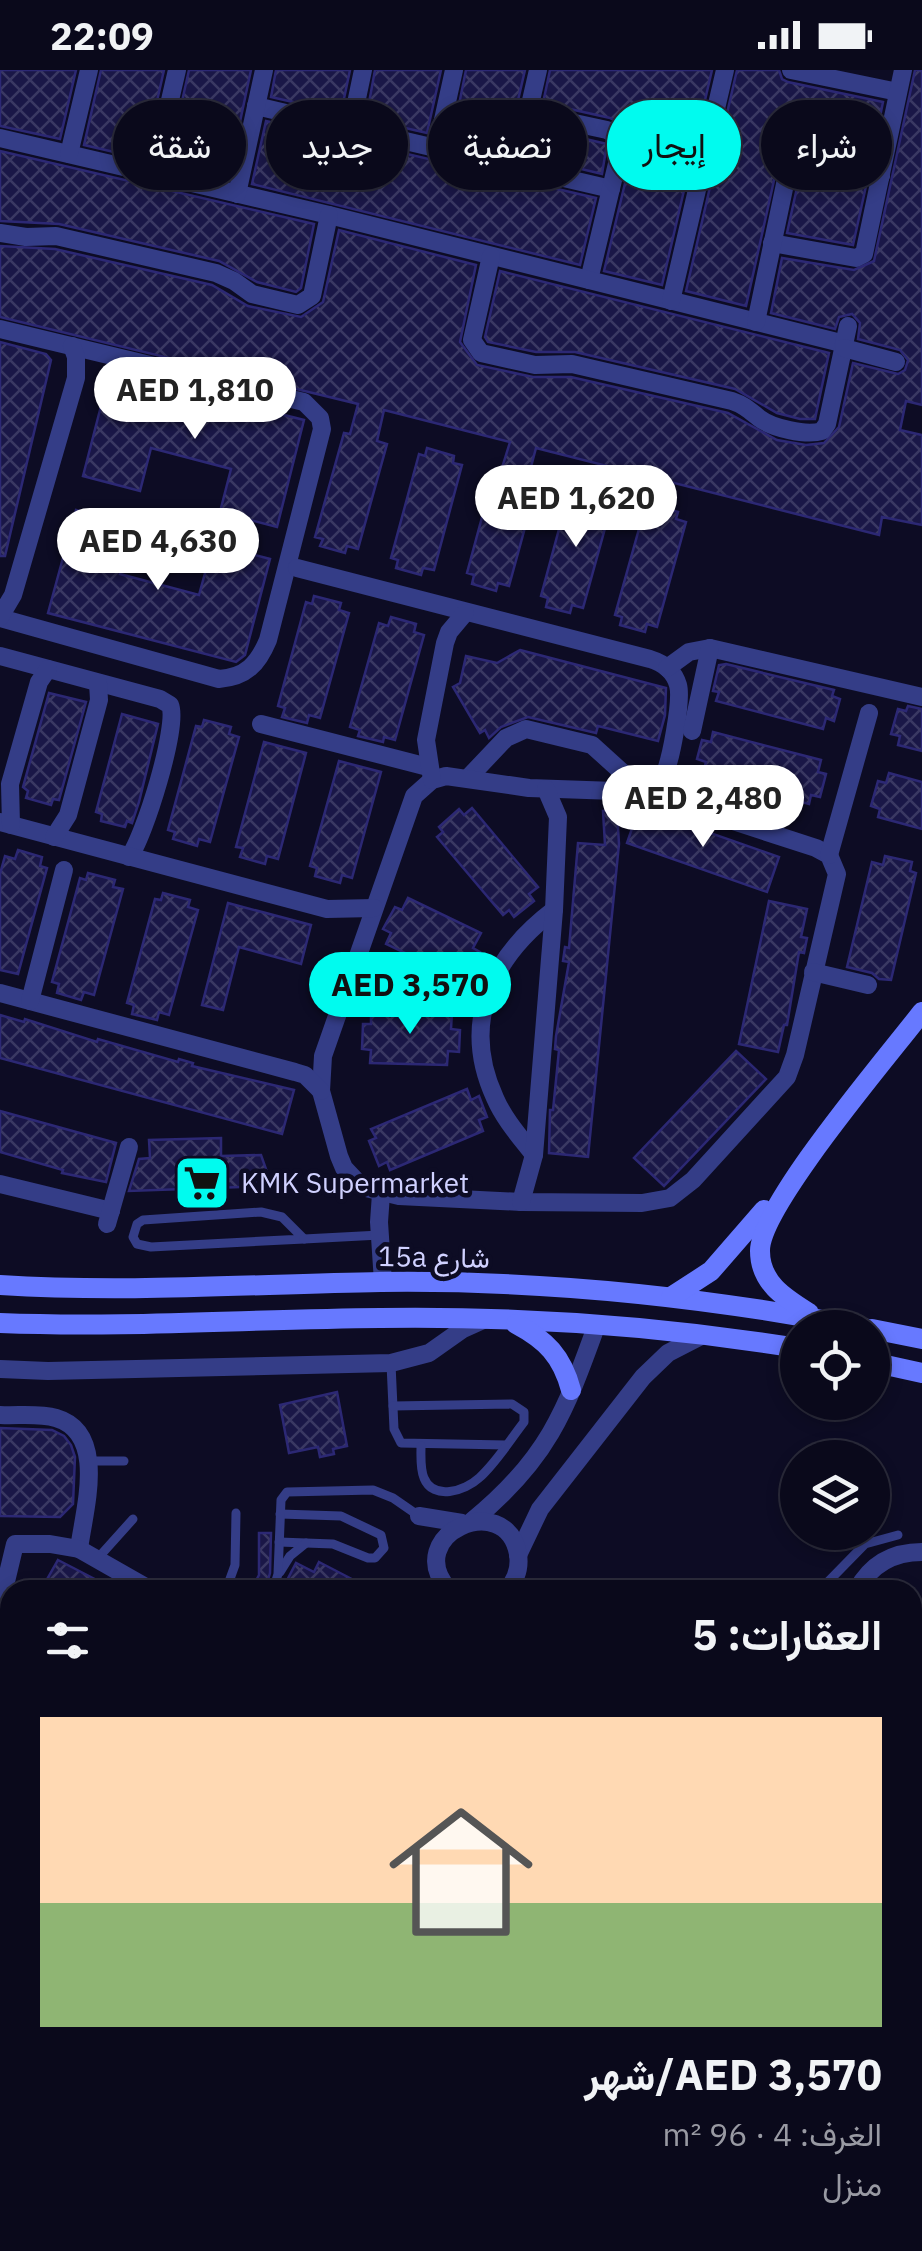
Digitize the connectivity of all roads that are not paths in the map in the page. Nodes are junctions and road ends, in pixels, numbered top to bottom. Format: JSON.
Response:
{"nodes":[{"id":1,"x":89,"y":70,"type":"edge"},
{"id":2,"x":178,"y":70,"type":"edge"},
{"id":3,"x":264,"y":70,"type":"edge"},
{"id":4,"x":454,"y":70,"type":"edge"},
{"id":5,"x":538,"y":70,"type":"edge"},
{"id":6,"x":725,"y":70,"type":"edge"},
{"id":7,"x":791,"y":70,"type":"edge"},
{"id":8,"x":903,"y":70,"type":"edge"},
{"id":9,"x":360,"y":71,"type":"edge"},
{"id":10,"x":898,"y":92,"type":"junction"},
{"id":11,"x":171,"y":100,"type":"edge"},
{"id":12,"x":355,"y":100,"type":"edge"},
{"id":13,"x":447,"y":100,"type":"edge"},
{"id":14,"x":531,"y":100,"type":"edge"},
{"id":15,"x":256,"y":106,"type":"junction"},
{"id":16,"x":266,"y":108,"type":"edge"},
{"id":17,"x":892,"y":122,"type":"edge"},
{"id":18,"x":0,"y":138,"type":"edge"},
{"id":19,"x":69,"y":154,"type":"junction"},
{"id":20,"x":113,"y":164,"type":"edge"},
{"id":21,"x":220,"y":190,"type":"edge"},
{"id":22,"x":610,"y":190,"type":"edge"},
{"id":23,"x":783,"y":190,"type":"edge"},
{"id":24,"x":878,"y":190,"type":"edge"},
{"id":25,"x":237,"y":194,"type":"junction"},
{"id":26,"x":329,"y":215,"type":"junction"},
{"id":27,"x":0,"y":232,"type":"edge"},
{"id":28,"x":772,"y":243,"type":"junction"},
{"id":29,"x":491,"y":256,"type":"junction"},
{"id":30,"x":589,"y":280,"type":"junction"},
{"id":31,"x":671,"y":301,"type":"junction"},
{"id":32,"x":756,"y":322,"type":"junction"},
{"id":33,"x":0,"y":329,"type":"edge"},
{"id":34,"x":846,"y":339,"type":"junction"},
{"id":35,"x":72,"y":346,"type":"junction"},
{"id":36,"x":896,"y":362,"type":"dead end"},
{"id":37,"x":297,"y":568,"type":"dead end"},
{"id":38,"x":464,"y":614,"type":"junction"},
{"id":39,"x":0,"y":618,"type":"edge"},
{"id":40,"x":710,"y":648,"type":"junction"},
{"id":41,"x":0,"y":656,"type":"edge"},
{"id":42,"x":667,"y":668,"type":"junction"},
{"id":43,"x":48,"y":669,"type":"junction"},
{"id":44,"x":98,"y":683,"type":"junction"},
{"id":45,"x":922,"y":696,"type":"edge"},
{"id":46,"x":868,"y":713,"type":"dead end"},
{"id":47,"x":261,"y":724,"type":"dead end"},
{"id":48,"x":692,"y":730,"type":"dead end"},
{"id":49,"x":430,"y":773,"type":"junction"},
{"id":50,"x":468,"y":778,"type":"junction"},
{"id":51,"x":546,"y":789,"type":"junction"},
{"id":52,"x":644,"y":792,"type":"junction"},
{"id":53,"x":6,"y":824,"type":"edge"},
{"id":54,"x":54,"y":837,"type":"junction"},
{"id":55,"x":829,"y":855,"type":"junction"},
{"id":56,"x":129,"y":856,"type":"junction"},
{"id":57,"x":64,"y":870,"type":"dead end"},
{"id":58,"x":374,"y":908,"type":"junction"},
{"id":59,"x":554,"y":910,"type":"junction"},
{"id":60,"x":813,"y":972,"type":"junction"},
{"id":61,"x":868,"y":985,"type":"dead end"},
{"id":62,"x":0,"y":993,"type":"edge"},
{"id":63,"x":30,"y":1001,"type":"junction"},
{"id":64,"x":922,"y":1012,"type":"edge"},
{"id":65,"x":321,"y":1091,"type":"junction"},
{"id":66,"x":128,"y":1147,"type":"dead end"},
{"id":67,"x":534,"y":1155,"type":"junction"},
{"id":68,"x":796,"y":1176,"type":"junction"},
{"id":69,"x":0,"y":1184,"type":"edge"},
{"id":70,"x":382,"y":1194,"type":"junction"},
{"id":71,"x":521,"y":1202,"type":"junction"},
{"id":72,"x":380,"y":1234,"type":"junction"},
{"id":73,"x":304,"y":1239,"type":"junction"},
{"id":74,"x":383,"y":1282,"type":"junction"},
{"id":75,"x":0,"y":1285,"type":"edge"},
{"id":76,"x":670,"y":1298,"type":"junction"},
{"id":77,"x":805,"y":1310,"type":"edge"},
{"id":78,"x":780,"y":1313,"type":"edge"},
{"id":79,"x":486,"y":1320,"type":"junction"},
{"id":80,"x":510,"y":1320,"type":"junction"},
{"id":81,"x":0,"y":1323,"type":"edge"},
{"id":82,"x":780,"y":1323,"type":"edge"},
{"id":83,"x":597,"y":1324,"type":"junction"},
{"id":84,"x":890,"y":1332,"type":"edge"},
{"id":85,"x":703,"y":1335,"type":"junction"},
{"id":86,"x":922,"y":1338,"type":"edge"},
{"id":87,"x":780,"y":1346,"type":"edge"},
{"id":88,"x":391,"y":1363,"type":"junction"},
{"id":89,"x":890,"y":1366,"type":"edge"},
{"id":90,"x":0,"y":1369,"type":"edge"},
{"id":91,"x":922,"y":1373,"type":"edge"},
{"id":92,"x":571,"y":1390,"type":"junction"},
{"id":93,"x":393,"y":1406,"type":"junction"},
{"id":94,"x":0,"y":1415,"type":"edge"},
{"id":95,"x":421,"y":1446,"type":"junction"},
{"id":96,"x":506,"y":1446,"type":"junction"},
{"id":97,"x":124,"y":1460,"type":"dead end"},
{"id":98,"x":89,"y":1461,"type":"junction"},
{"id":99,"x":236,"y":1513,"type":"dead end"},
{"id":100,"x":280,"y":1514,"type":"junction"},
{"id":101,"x":420,"y":1516,"type":"junction"},
{"id":102,"x":133,"y":1519,"type":"dead end"},
{"id":103,"x":467,"y":1522,"type":"junction"},
{"id":104,"x":898,"y":1535,"type":"dead end"},
{"id":105,"x":279,"y":1542,"type":"junction"},
{"id":106,"x":307,"y":1542,"type":"junction"},
{"id":107,"x":8,"y":1544,"type":"edge"},
{"id":108,"x":79,"y":1549,"type":"junction"},
{"id":109,"x":922,"y":1552,"type":"edge"},
{"id":110,"x":437,"y":1554,"type":"junction"},
{"id":111,"x":98,"y":1558,"type":"junction"},
{"id":112,"x":518,"y":1563,"type":"junction"},
{"id":113,"x":278,"y":1574,"type":"junction"},
{"id":114,"x":4,"y":1580,"type":"edge"},
{"id":115,"x":134,"y":1580,"type":"edge"},
{"id":116,"x":230,"y":1580,"type":"edge"},
{"id":117,"x":276,"y":1580,"type":"edge"},
{"id":118,"x":435,"y":1580,"type":"edge"},
{"id":119,"x":510,"y":1580,"type":"edge"},
{"id":120,"x":526,"y":1580,"type":"edge"},
{"id":121,"x":830,"y":1580,"type":"edge"},
{"id":122,"x":864,"y":1580,"type":"edge"}],
"edges":[{"from":1,"to":19,"type":"street"},
{"from":2,"to":11,"type":"street"},
{"from":3,"to":15,"type":"street"},
{"from":4,"to":13,"type":"street"},
{"from":5,"to":14,"type":"street"},
{"from":6,"to":31,"type":"street"},
{"from":7,"to":10,"type":"street"},
{"from":8,"to":10,"type":"street"},
{"from":9,"to":12,"type":"street"},
{"from":10,"to":17,"type":"street"},
{"from":15,"to":16,"type":"street"},
{"from":15,"to":25,"type":"street"},
{"from":18,"to":19,"type":"street"},
{"from":19,"to":20,"type":"street"},
{"from":21,"to":25,"type":"street"},
{"from":22,"to":30,"type":"street"},
{"from":23,"to":28,"type":"street"},
{"from":24,"to":28,"type":"street"},
{"from":25,"to":26,"type":"street"},
{"from":26,"to":27,"type":"street"},
{"from":26,"to":29,"type":"street"},
{"from":28,"to":32,"type":"street"},
{"from":29,"to":30,"type":"street"},
{"from":29,"to":34,"type":"street"},
{"from":30,"to":31,"type":"street"},
{"from":31,"to":32,"type":"street"},
{"from":32,"to":34,"type":"street"},
{"from":33,"to":35,"type":"street"},
{"from":34,"to":36,"type":"street"},
{"from":35,"to":39,"type":"street"},
{"from":35,"to":39,"type":"street"},
{"from":37,"to":38,"type":"street"},
{"from":38,"to":42,"type":"street"},
{"from":38,"to":49,"type":"street"},
{"from":40,"to":42,"type":"street"},
{"from":40,"to":45,"type":"street"},
{"from":40,"to":48,"type":"street"},
{"from":41,"to":43,"type":"street"},
{"from":42,"to":52,"type":"street"},
{"from":43,"to":44,"type":"street"},
{"from":43,"to":53,"type":"street"},
{"from":44,"to":54,"type":"street"},
{"from":44,"to":56,"type":"street"},
{"from":46,"to":55,"type":"street"},
{"from":47,"to":49,"type":"street"},
{"from":49,"to":50,"type":"street"},
{"from":49,"to":58,"type":"street"},
{"from":50,"to":51,"type":"street"},
{"from":50,"to":52,"type":"street"},
{"from":51,"to":52,"type":"street"},
{"from":51,"to":59,"type":"street"},
{"from":52,"to":55,"type":"street"},
{"from":53,"to":54,"type":"street"},
{"from":54,"to":56,"type":"street"},
{"from":55,"to":60,"type":"street"},
{"from":56,"to":58,"type":"street"},
{"from":57,"to":63,"type":"street"},
{"from":58,"to":65,"type":"street"},
{"from":59,"to":67,"type":"street"},
{"from":59,"to":67,"type":"street"},
{"from":60,"to":61,"type":"street"},
{"from":60,"to":71,"type":"street"},
{"from":62,"to":63,"type":"street"},
{"from":63,"to":65,"type":"street"},
{"from":64,"to":68,"type":"main road"},
{"from":65,"to":70,"type":"street"},
{"from":66,"to":69,"type":"street"},
{"from":67,"to":71,"type":"street"},
{"from":68,"to":76,"type":"main road"},
{"from":68,"to":77,"type":"main road"},
{"from":70,"to":71,"type":"street"},
{"from":70,"to":72,"type":"street"},
{"from":72,"to":73,"type":"lane"},
{"from":72,"to":74,"type":"street"},
{"from":73,"to":73,"type":"lane"},
{"from":74,"to":75,"type":"main road","name":"15a شارع"},
{"from":74,"to":76,"type":"main road","name":"15a شارع"},
{"from":76,"to":78,"type":"main road","name":"15a شارع"},
{"from":79,"to":80,"type":"main road"},
{"from":79,"to":81,"type":"main road"},
{"from":79,"to":88,"type":"street"},
{"from":80,"to":83,"type":"main road"},
{"from":80,"to":92,"type":"main road"},
{"from":82,"to":83,"type":"main road"},
{"from":83,"to":85,"type":"main road"},
{"from":83,"to":92,"type":"street"},
{"from":84,"to":86,"type":"main road"},
{"from":85,"to":87,"type":"main road"},
{"from":85,"to":112,"type":"street"},
{"from":88,"to":90,"type":"street"},
{"from":88,"to":93,"type":"lane"},
{"from":89,"to":91,"type":"main road"},
{"from":92,"to":103,"type":"street"},
{"from":93,"to":95,"type":"lane"},
{"from":93,"to":96,"type":"lane"},
{"from":94,"to":98,"type":"street"},
{"from":95,"to":96,"type":"lane"},
{"from":95,"to":96,"type":"lane"},
{"from":97,"to":98,"type":"lane"},
{"from":98,"to":108,"type":"street"},
{"from":99,"to":116,"type":"lane"},
{"from":100,"to":101,"type":"lane"},
{"from":100,"to":105,"type":"lane"},
{"from":100,"to":106,"type":"lane"},
{"from":101,"to":103,"type":"street"},
{"from":101,"to":110,"type":"street"},
{"from":102,"to":111,"type":"lane"},
{"from":103,"to":110,"type":"street"},
{"from":103,"to":112,"type":"street"},
{"from":104,"to":121,"type":"lane"},
{"from":105,"to":106,"type":"lane"},
{"from":105,"to":113,"type":"lane"},
{"from":106,"to":113,"type":"lane"},
{"from":107,"to":108,"type":"street"},
{"from":107,"to":114,"type":"street"},
{"from":108,"to":111,"type":"street"},
{"from":109,"to":122,"type":"street"},
{"from":110,"to":118,"type":"street"},
{"from":111,"to":115,"type":"street"},
{"from":112,"to":119,"type":"street"},
{"from":112,"to":120,"type":"street"},
{"from":113,"to":117,"type":"lane"}]}
